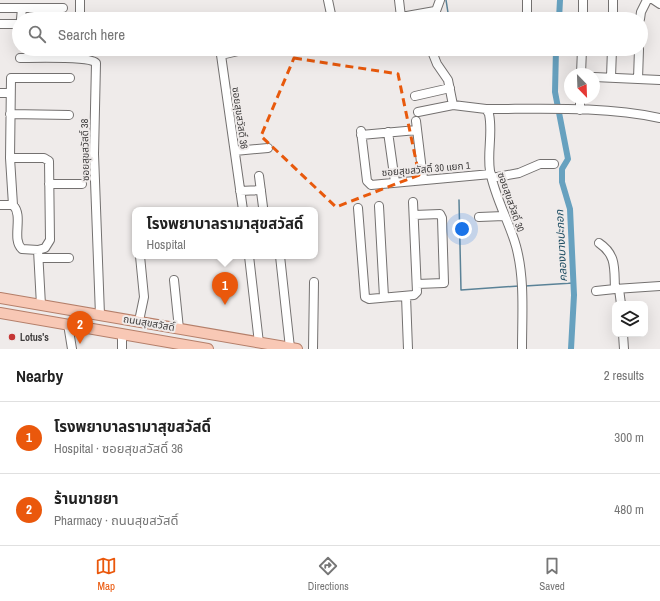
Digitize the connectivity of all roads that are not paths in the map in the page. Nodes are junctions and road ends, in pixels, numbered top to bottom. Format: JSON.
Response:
{"nodes":[{"id":1,"x":80,"y":0,"type":"edge"},
{"id":2,"x":328,"y":0,"type":"edge"},
{"id":3,"x":399,"y":0,"type":"edge"},
{"id":4,"x":440,"y":0,"type":"edge"},
{"id":5,"x":527,"y":0,"type":"edge"},
{"id":6,"x":583,"y":0,"type":"edge"},
{"id":7,"x":613,"y":0,"type":"edge"},
{"id":8,"x":647,"y":0,"type":"edge"},
{"id":9,"x":654,"y":0,"type":"edge"},
{"id":10,"x":660,"y":4,"type":"edge"},
{"id":11,"x":0,"y":8,"type":"edge"},
{"id":12,"x":22,"y":8,"type":"junction"},
{"id":13,"x":63,"y":8,"type":"dead end"},
{"id":14,"x":22,"y":12,"type":"edge"},
{"id":15,"x":80,"y":12,"type":"edge"},
{"id":16,"x":331,"y":12,"type":"edge"},
{"id":17,"x":400,"y":12,"type":"edge"},
{"id":18,"x":435,"y":12,"type":"edge"},
{"id":19,"x":527,"y":12,"type":"edge"},
{"id":20,"x":583,"y":12,"type":"edge"},
{"id":21,"x":613,"y":12,"type":"edge"},
{"id":22,"x":641,"y":12,"type":"edge"},
{"id":23,"x":0,"y":24,"type":"edge"},
{"id":24,"x":12,"y":24,"type":"edge"},
{"id":25,"x":221,"y":56,"type":"edge"},
{"id":26,"x":433,"y":56,"type":"edge"},
{"id":27,"x":582,"y":56,"type":"edge"},
{"id":28,"x":612,"y":56,"type":"edge"},
{"id":29,"x":639,"y":56,"type":"edge"},
{"id":30,"x":20,"y":58,"type":"dead end"},
{"id":31,"x":77,"y":58,"type":"joint"},
{"id":32,"x":581,"y":68,"type":"edge"},
{"id":33,"x":600,"y":77,"type":"edge"},
{"id":34,"x":612,"y":77,"type":"junction"},
{"id":35,"x":70,"y":78,"type":"dead end"},
{"id":36,"x":638,"y":80,"type":"junction"},
{"id":37,"x":660,"y":80,"type":"edge"},
{"id":38,"x":450,"y":88,"type":"junction"},
{"id":39,"x":0,"y":93,"type":"edge"},
{"id":40,"x":10,"y":93,"type":"junction"},
{"id":41,"x":415,"y":96,"type":"dead end"},
{"id":42,"x":580,"y":104,"type":"edge"},
{"id":43,"x":453,"y":105,"type":"junction"},
{"id":44,"x":486,"y":109,"type":"junction"},
{"id":45,"x":580,"y":110,"type":"junction"},
{"id":46,"x":418,"y":112,"type":"dead end"},
{"id":47,"x":10,"y":114,"type":"junction"},
{"id":48,"x":69,"y":115,"type":"dead end"},
{"id":49,"x":660,"y":118,"type":"edge"},
{"id":50,"x":416,"y":121,"type":"dead end"},
{"id":51,"x":417,"y":130,"type":"junction"},
{"id":52,"x":388,"y":132,"type":"junction"},
{"id":53,"x":268,"y":148,"type":"dead end"},
{"id":54,"x":235,"y":151,"type":"junction"},
{"id":55,"x":10,"y":158,"type":"junction"},
{"id":56,"x":554,"y":164,"type":"dead end"},
{"id":57,"x":259,"y":176,"type":"dead end"},
{"id":58,"x":492,"y":176,"type":"junction"},
{"id":59,"x":423,"y":179,"type":"junction"},
{"id":60,"x":395,"y":182,"type":"junction"},
{"id":61,"x":49,"y":184,"type":"junction"},
{"id":62,"x":82,"y":184,"type":"dead end"},
{"id":63,"x":261,"y":190,"type":"junction"},
{"id":64,"x":240,"y":191,"type":"junction"},
{"id":65,"x":413,"y":202,"type":"dead end"},
{"id":66,"x":0,"y":205,"type":"edge"},
{"id":67,"x":13,"y":206,"type":"junction"},
{"id":68,"x":379,"y":206,"type":"dead end"},
{"id":69,"x":243,"y":207,"type":"edge"},
{"id":70,"x":263,"y":207,"type":"dead end"},
{"id":71,"x":358,"y":208,"type":"dead end"},
{"id":72,"x":414,"y":214,"type":"junction"},
{"id":73,"x":504,"y":216,"type":"junction"},
{"id":74,"x":478,"y":217,"type":"dead end"},
{"id":75,"x":599,"y":243,"type":"dead end"},
{"id":76,"x":38,"y":254,"type":"junction"},
{"id":77,"x":69,"y":258,"type":"dead end"},
{"id":78,"x":140,"y":259,"type":"edge"},
{"id":79,"x":249,"y":259,"type":"edge"},
{"id":80,"x":280,"y":259,"type":"edge"},
{"id":81,"x":174,"y":280,"type":"dead end"},
{"id":82,"x":314,"y":282,"type":"dead end"},
{"id":83,"x":417,"y":284,"type":"junction"},
{"id":84,"x":660,"y":286,"type":"edge"},
{"id":85,"x":617,"y":289,"type":"junction"},
{"id":86,"x":596,"y":291,"type":"dead end"},
{"id":87,"x":406,"y":296,"type":"junction"},
{"id":88,"x":0,"y":298,"type":"edge"},
{"id":89,"x":384,"y":298,"type":"junction"},
{"id":90,"x":620,"y":301,"type":"edge"},
{"id":91,"x":41,"y":305,"type":"junction"},
{"id":92,"x":0,"y":313,"type":"edge"},
{"id":93,"x":100,"y":315,"type":"junction"},
{"id":94,"x":139,"y":322,"type":"junction"},
{"id":95,"x":68,"y":324,"type":"junction"},
{"id":96,"x":179,"y":329,"type":"junction"},
{"id":97,"x":122,"y":334,"type":"junction"},
{"id":98,"x":623,"y":337,"type":"edge"},
{"id":99,"x":259,"y":343,"type":"junction"},
{"id":100,"x":189,"y":348,"type":"edge"},
{"id":101,"x":293,"y":348,"type":"edge"},
{"id":102,"x":72,"y":349,"type":"edge"},
{"id":103,"x":122,"y":349,"type":"edge"},
{"id":104,"x":208,"y":349,"type":"edge"},
{"id":105,"x":312,"y":349,"type":"edge"},
{"id":106,"x":408,"y":349,"type":"edge"},
{"id":107,"x":522,"y":349,"type":"edge"},
{"id":108,"x":624,"y":349,"type":"edge"}],
"edges":[{"from":1,"to":15,"type":"street"},
{"from":2,"to":16,"type":"street"},
{"from":3,"to":17,"type":"street"},
{"from":4,"to":18,"type":"street"},
{"from":5,"to":19,"type":"street"},
{"from":6,"to":20,"type":"street"},
{"from":7,"to":21,"type":"street"},
{"from":8,"to":22,"type":"street"},
{"from":9,"to":10,"type":"street"},
{"from":11,"to":12,"type":"street"},
{"from":12,"to":13,"type":"street"},
{"from":12,"to":14,"type":"street"},
{"from":23,"to":24,"type":"street"},
{"from":25,"to":54,"type":"street","name":"ซอยสุขสวัสดิ์ 36"},
{"from":26,"to":38,"type":"street"},
{"from":27,"to":32,"type":"street"},
{"from":28,"to":34,"type":"street"},
{"from":29,"to":36,"type":"street"},
{"from":30,"to":31,"type":"street","name":"ซอยสุขสวัสดิ์ 38"},
{"from":31,"to":93,"type":"street","name":"ซอยสุขสวัสดิ์ 38"},
{"from":33,"to":34,"type":"street"},
{"from":34,"to":36,"type":"street"},
{"from":35,"to":40,"type":"street"},
{"from":36,"to":37,"type":"street"},
{"from":38,"to":41,"type":"street"},
{"from":38,"to":43,"type":"street"},
{"from":39,"to":40,"type":"street"},
{"from":40,"to":47,"type":"street"},
{"from":42,"to":45,"type":"street"},
{"from":43,"to":44,"type":"street"},
{"from":43,"to":46,"type":"street"},
{"from":44,"to":45,"type":"street"},
{"from":44,"to":58,"type":"street","name":"ซอยสุขสวัสดิ์ 30"},
{"from":45,"to":49,"type":"street"},
{"from":47,"to":48,"type":"street"},
{"from":47,"to":55,"type":"street"},
{"from":50,"to":51,"type":"street"},
{"from":51,"to":52,"type":"street"},
{"from":51,"to":59,"type":"street"},
{"from":52,"to":60,"type":"street"},
{"from":52,"to":60,"type":"street","name":"ซอยสุขสวัสดิ์ 30 แยก 1"},
{"from":53,"to":54,"type":"street"},
{"from":54,"to":64,"type":"street","name":"ซอยสุขสวัสดิ์ 36"},
{"from":55,"to":61,"type":"street"},
{"from":55,"to":67,"type":"street"},
{"from":56,"to":58,"type":"street","name":"ซอยสุขสวัสดิ์ 30 แยก 1"},
{"from":57,"to":63,"type":"street"},
{"from":58,"to":59,"type":"street","name":"ซอยสุขสวัสดิ์ 30 แยก 1"},
{"from":58,"to":73,"type":"street","name":"ซอยสุขสวัสดิ์ 30"},
{"from":59,"to":60,"type":"street","name":"ซอยสุขสวัสดิ์ 30 แยก 1"},
{"from":61,"to":62,"type":"street"},
{"from":61,"to":76,"type":"street"},
{"from":63,"to":64,"type":"street"},
{"from":63,"to":70,"type":"street"},
{"from":64,"to":69,"type":"street","name":"ซอยสุขสวัสดิ์ 36"},
{"from":65,"to":72,"type":"street"},
{"from":66,"to":67,"type":"street"},
{"from":67,"to":76,"type":"street"},
{"from":68,"to":89,"type":"street"},
{"from":71,"to":89,"type":"street"},
{"from":72,"to":83,"type":"street"},
{"from":72,"to":83,"type":"street"},
{"from":73,"to":74,"type":"street"},
{"from":73,"to":107,"type":"street","name":"ซอยสุขสวัสดิ์ 30"},
{"from":75,"to":85,"type":"street"},
{"from":76,"to":77,"type":"street"},
{"from":76,"to":91,"type":"street"},
{"from":78,"to":94,"type":"street"},
{"from":79,"to":99,"type":"street"},
{"from":80,"to":101,"type":"street"},
{"from":81,"to":96,"type":"street"},
{"from":82,"to":105,"type":"street"},
{"from":83,"to":87,"type":"street"},
{"from":84,"to":85,"type":"street"},
{"from":85,"to":86,"type":"street"},
{"from":85,"to":90,"type":"street"},
{"from":87,"to":89,"type":"street"},
{"from":87,"to":106,"type":"street"},
{"from":88,"to":91,"type":"main road","name":"ถนนสุขสวัสดิ์"},
{"from":91,"to":93,"type":"main road","name":"ถนนสุขสวัสดิ์"},
{"from":92,"to":95,"type":"main road","name":"ถนนสุขสวัสดิ์"},
{"from":93,"to":94,"type":"main road","name":"ถนนสุขสวัสดิ์"},
{"from":94,"to":96,"type":"main road","name":"ถนนสุขสวัสดิ์"},
{"from":95,"to":97,"type":"main road","name":"ถนนสุขสวัสดิ์"},
{"from":95,"to":102,"type":"street"},
{"from":96,"to":99,"type":"main road","name":"ถนนสุขสวัสดิ์"},
{"from":97,"to":100,"type":"main road","name":"ถนนสุขสวัสดิ์"},
{"from":97,"to":103,"type":"street"},
{"from":98,"to":108,"type":"street"},
{"from":99,"to":101,"type":"main road","name":"ถนนสุขสวัสดิ์"},
{"from":100,"to":104,"type":"main road","name":"ถนนสุขสวัสดิ์"}]}
